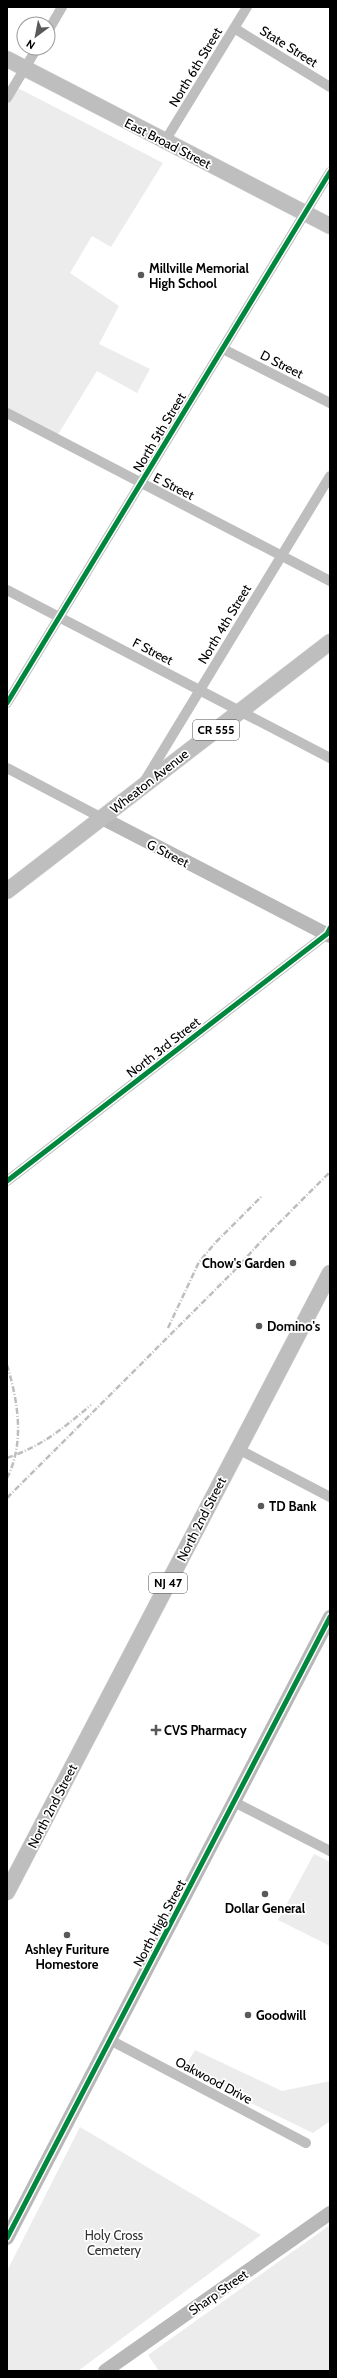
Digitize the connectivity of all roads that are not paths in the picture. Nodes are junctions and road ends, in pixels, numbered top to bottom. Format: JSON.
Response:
{"nodes":[{"id":1,"x":62,"y":7,"type":"edge"},
{"id":2,"x":246,"y":7,"type":"edge"},
{"id":3,"x":56,"y":17,"type":"edge"},
{"id":4,"x":234,"y":28,"type":"junction"},
{"id":5,"x":33,"y":56,"type":"edge"},
{"id":6,"x":7,"y":59,"type":"edge"},
{"id":7,"x":25,"y":68,"type":"junction"},
{"id":8,"x":330,"y":87,"type":"edge"},
{"id":9,"x":7,"y":98,"type":"edge"},
{"id":10,"x":165,"y":141,"type":"junction"},
{"id":11,"x":330,"y":172,"type":"edge"},
{"id":12,"x":305,"y":213,"type":"junction"},
{"id":13,"x":330,"y":226,"type":"edge"},
{"id":14,"x":223,"y":349,"type":"junction"},
{"id":15,"x":330,"y":403,"type":"edge"},
{"id":16,"x":7,"y":413,"type":"edge"},
{"id":17,"x":330,"y":476,"type":"edge"},
{"id":18,"x":140,"y":483,"type":"junction"},
{"id":19,"x":281,"y":556,"type":"junction"},
{"id":20,"x":330,"y":581,"type":"edge"},
{"id":21,"x":7,"y":590,"type":"edge"},
{"id":22,"x":59,"y":617,"type":"junction"},
{"id":23,"x":330,"y":642,"type":"edge"},
{"id":24,"x":199,"y":690,"type":"junction"},
{"id":25,"x":7,"y":703,"type":"edge"},
{"id":26,"x":240,"y":711,"type":"junction"},
{"id":27,"x":330,"y":758,"type":"edge"},
{"id":28,"x":7,"y":768,"type":"edge"},
{"id":29,"x":141,"y":787,"type":"junction"},
{"id":30,"x":102,"y":818,"type":"junction"},
{"id":31,"x":7,"y":891,"type":"edge"},
{"id":32,"x":329,"y":933,"type":"edge"},
{"id":33,"x":7,"y":1181,"type":"edge"},
{"id":34,"x":330,"y":1273,"type":"edge"},
{"id":35,"x":238,"y":1449,"type":"junction"},
{"id":36,"x":330,"y":1497,"type":"edge"},
{"id":37,"x":330,"y":1617,"type":"edge"},
{"id":38,"x":234,"y":1802,"type":"junction"},
{"id":39,"x":330,"y":1851,"type":"edge"},
{"id":40,"x":7,"y":1892,"type":"edge"},
{"id":41,"x":110,"y":2040,"type":"junction"},
{"id":42,"x":306,"y":2143,"type":"dead end"},
{"id":43,"x":330,"y":2213,"type":"edge"},
{"id":44,"x":7,"y":2238,"type":"edge"},
{"id":45,"x":106,"y":2371,"type":"edge"}],
"edges":[{"from":1,"to":3,"type":"street"},
{"from":2,"to":4,"type":"street","name":"North 6th Street"},
{"from":4,"to":8,"type":"street","name":"State Street"},
{"from":4,"to":10,"type":"street","name":"North 6th Street"},
{"from":5,"to":7,"type":"street"},
{"from":6,"to":7,"type":"main road","name":"East Broad Street"},
{"from":7,"to":9,"type":"street"},
{"from":7,"to":10,"type":"main road","name":"East Broad Street"},
{"from":10,"to":12,"type":"main road","name":"East Broad Street"},
{"from":11,"to":12,"type":"street","name":"North 5th Street"},
{"from":12,"to":13,"type":"main road","name":"East Broad Street"},
{"from":12,"to":14,"type":"street","name":"North 5th Street"},
{"from":14,"to":15,"type":"street","name":"D Street"},
{"from":14,"to":18,"type":"street","name":"North 5th Street"},
{"from":16,"to":18,"type":"street","name":"E Street"},
{"from":17,"to":19,"type":"street","name":"North 4th Street"},
{"from":18,"to":19,"type":"street","name":"E Street"},
{"from":18,"to":22,"type":"street","name":"North 5th Street"},
{"from":19,"to":20,"type":"street","name":"E Street"},
{"from":19,"to":24,"type":"street","name":"North 4th Street"},
{"from":21,"to":22,"type":"street","name":"F Street"},
{"from":22,"to":24,"type":"street","name":"F Street"},
{"from":22,"to":25,"type":"street","name":"North 5th Street"},
{"from":23,"to":26,"type":"main road","name":"Wheaton Avenue","number":"CR 555"},
{"from":24,"to":26,"type":"street","name":"F Street"},
{"from":24,"to":29,"type":"street","name":"North 4th Street"},
{"from":26,"to":27,"type":"street","name":"F Street"},
{"from":26,"to":29,"type":"main road","name":"Wheaton Avenue","number":"CR 555"},
{"from":28,"to":30,"type":"street","name":"G Street"},
{"from":29,"to":30,"type":"main road","name":"Wheaton Avenue","number":"CR 555"},
{"from":30,"to":31,"type":"main road","name":"Wheaton Avenue","number":"CR 555"},
{"from":30,"to":32,"type":"street","name":"G Street"},
{"from":32,"to":33,"type":"street","name":"North 3rd Street"},
{"from":34,"to":35,"type":"main road","name":"North 2nd Street","number":"NJ 47"},
{"from":35,"to":36,"type":"street"},
{"from":35,"to":40,"type":"main road","name":"North 2nd Street","number":"NJ 47"},
{"from":37,"to":38,"type":"street","name":"North High Street"},
{"from":38,"to":39,"type":"street"},
{"from":38,"to":41,"type":"street","name":"North High Street"},
{"from":41,"to":42,"type":"street","name":"Oakwood Drive"},
{"from":41,"to":44,"type":"street","name":"North High Street"},
{"from":43,"to":45,"type":"street","name":"Sharp Street"}]}
